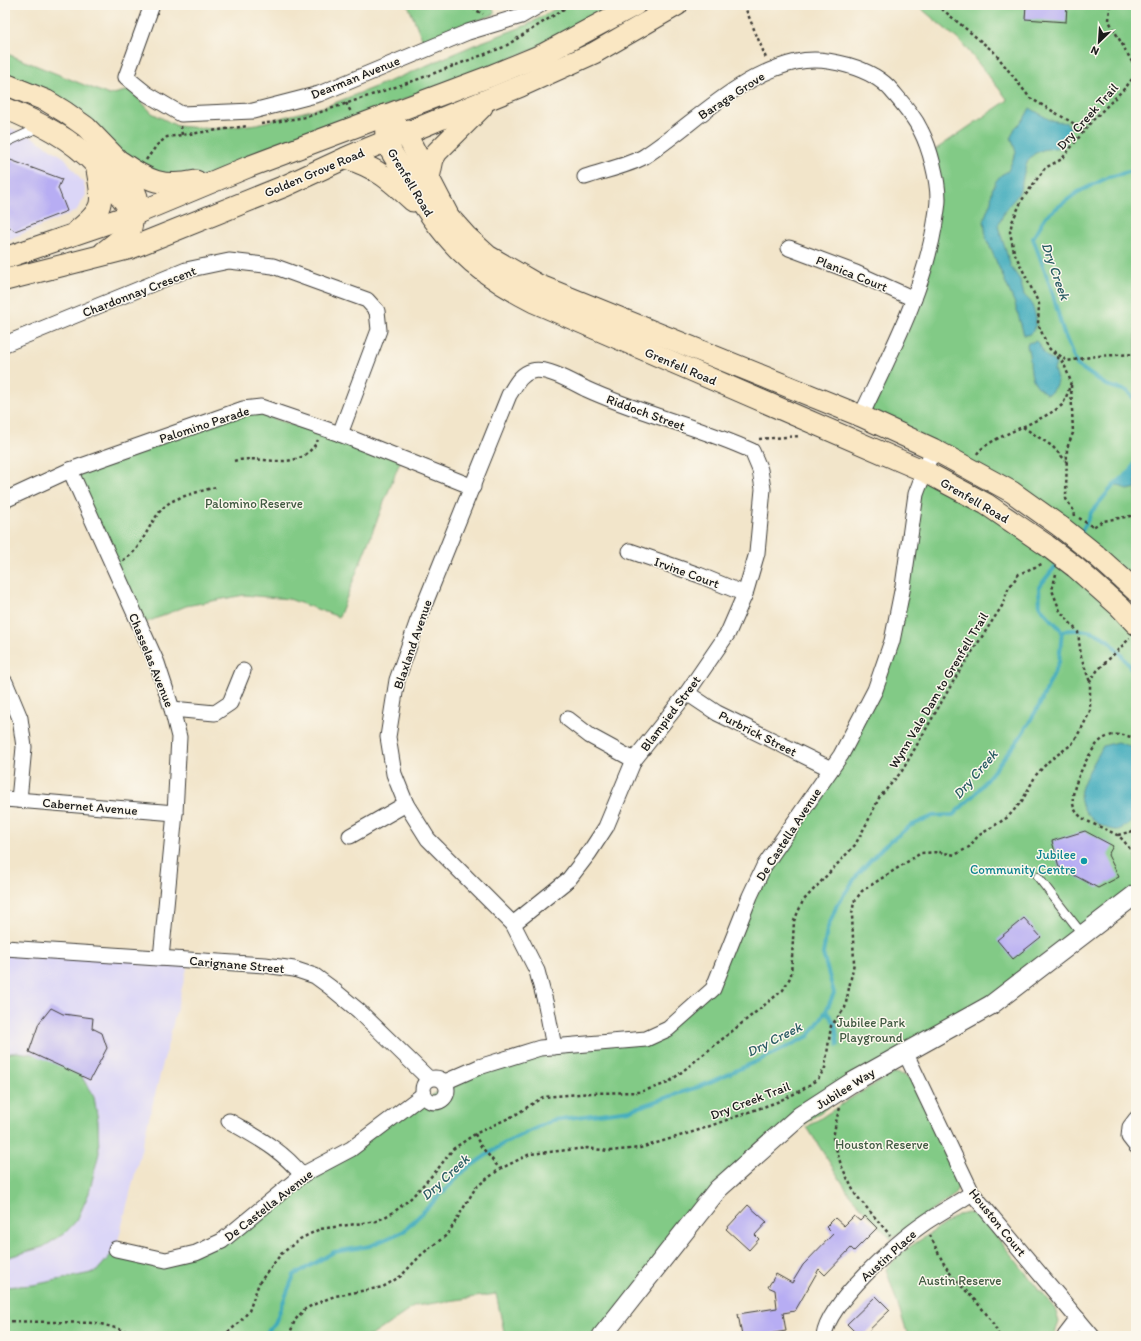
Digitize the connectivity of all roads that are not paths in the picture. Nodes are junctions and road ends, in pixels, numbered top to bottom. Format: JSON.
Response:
{"nodes":[{"id":1,"x":152,"y":5,"type":"edge"},
{"id":2,"x":540,"y":5,"type":"edge"},
{"id":3,"x":635,"y":5,"type":"edge"},
{"id":4,"x":677,"y":5,"type":"edge"},
{"id":5,"x":5,"y":84,"type":"edge"},
{"id":6,"x":491,"y":98,"type":"junction"},
{"id":7,"x":5,"y":108,"type":"edge"},
{"id":8,"x":385,"y":115,"type":"junction"},
{"id":9,"x":43,"y":126,"type":"junction"},
{"id":10,"x":406,"y":134,"type":"junction"},
{"id":11,"x":387,"y":142,"type":"junction"},
{"id":12,"x":5,"y":143,"type":"edge"},
{"id":13,"x":346,"y":158,"type":"junction"},
{"id":14,"x":117,"y":159,"type":"junction"},
{"id":15,"x":96,"y":165,"type":"junction"},
{"id":16,"x":230,"y":174,"type":"junction"},
{"id":17,"x":585,"y":177,"type":"dead end"},
{"id":18,"x":429,"y":178,"type":"junction"},
{"id":19,"x":244,"y":202,"type":"junction"},
{"id":20,"x":134,"y":214,"type":"junction"},
{"id":21,"x":437,"y":226,"type":"junction"},
{"id":22,"x":72,"y":235,"type":"junction"},
{"id":23,"x":789,"y":248,"type":"dead end"},
{"id":24,"x":98,"y":256,"type":"junction"},
{"id":25,"x":5,"y":258,"type":"edge"},
{"id":26,"x":5,"y":280,"type":"edge"},
{"id":27,"x":914,"y":299,"type":"junction"},
{"id":28,"x":5,"y":344,"type":"edge"},
{"id":29,"x":522,"y":376,"type":"joint"},
{"id":30,"x":861,"y":416,"type":"junction"},
{"id":31,"x":340,"y":434,"type":"junction"},
{"id":32,"x":933,"y":449,"type":"junction"},
{"id":33,"x":70,"y":470,"type":"junction"},
{"id":34,"x":760,"y":470,"type":"joint"},
{"id":35,"x":924,"y":471,"type":"junction"},
{"id":36,"x":473,"y":487,"type":"junction"},
{"id":37,"x":5,"y":500,"type":"edge"},
{"id":38,"x":630,"y":551,"type":"dead end"},
{"id":39,"x":1136,"y":591,"type":"edge"},
{"id":40,"x":745,"y":594,"type":"junction"},
{"id":41,"x":1133,"y":631,"type":"edge"},
{"id":42,"x":243,"y":671,"type":"dead end"},
{"id":43,"x":5,"y":682,"type":"edge"},
{"id":44,"x":686,"y":693,"type":"junction"},
{"id":45,"x":172,"y":709,"type":"junction"},
{"id":46,"x":568,"y":720,"type":"dead end"},
{"id":47,"x":634,"y":760,"type":"junction"},
{"id":48,"x":831,"y":769,"type":"junction"},
{"id":49,"x":12,"y":799,"type":"edge"},
{"id":50,"x":406,"y":804,"type":"junction"},
{"id":51,"x":175,"y":813,"type":"junction"},
{"id":52,"x":350,"y":836,"type":"dead end"},
{"id":53,"x":1038,"y":877,"type":"dead end"},
{"id":54,"x":1136,"y":894,"type":"edge"},
{"id":55,"x":513,"y":924,"type":"junction"},
{"id":56,"x":1083,"y":935,"type":"junction"},
{"id":57,"x":5,"y":948,"type":"edge"},
{"id":58,"x":161,"y":958,"type":"junction"},
{"id":59,"x":554,"y":1047,"type":"junction"},
{"id":60,"x":905,"y":1052,"type":"junction"},
{"id":61,"x":429,"y":1079,"type":"junction"},
{"id":62,"x":445,"y":1082,"type":"junction"},
{"id":63,"x":424,"y":1094,"type":"junction"},
{"id":64,"x":1136,"y":1119,"type":"edge"},
{"id":65,"x":230,"y":1121,"type":"dead end"},
{"id":66,"x":1136,"y":1146,"type":"edge"},
{"id":67,"x":302,"y":1175,"type":"junction"},
{"id":68,"x":972,"y":1193,"type":"junction"},
{"id":69,"x":116,"y":1249,"type":"dead end"},
{"id":70,"x":1078,"y":1319,"type":"junction"},
{"id":71,"x":602,"y":1336,"type":"edge"},
{"id":72,"x":824,"y":1336,"type":"edge"},
{"id":73,"x":1065,"y":1336,"type":"edge"},
{"id":74,"x":1092,"y":1336,"type":"edge"}],
"edges":[{"from":1,"to":2,"type":"street","name":"Dearman Avenue"},
{"from":3,"to":8,"type":"main road","name":"Golden Grove Road"},
{"from":4,"to":6,"type":"main road","name":"Golden Grove Road"},
{"from":5,"to":14,"type":"main road"},
{"from":6,"to":10,"type":"main road","name":"Golden Grove Road"},
{"from":6,"to":18,"type":"main road"},
{"from":7,"to":9,"type":"main road"},
{"from":8,"to":10,"type":"main road","name":"Grenfell Road"},
{"from":8,"to":11,"type":"main road","name":"Grenfell Road"},
{"from":8,"to":16,"type":"main road","name":"Golden Grove Road"},
{"from":9,"to":12,"type":"lane"},
{"from":9,"to":15,"type":"main road"},
{"from":10,"to":11,"type":"main road","name":"Golden Grove Road"},
{"from":10,"to":18,"type":"main road","name":"Grenfell Road"},
{"from":11,"to":13,"type":"main road","name":"Golden Grove Road"},
{"from":11,"to":21,"type":"main road","name":"Grenfell Road"},
{"from":13,"to":19,"type":"main road","name":"Golden Grove Road"},
{"from":13,"to":21,"type":"main road"},
{"from":14,"to":16,"type":"main road"},
{"from":14,"to":20,"type":"main road"},
{"from":15,"to":20,"type":"main road"},
{"from":15,"to":22,"type":"main road"},
{"from":16,"to":20,"type":"main road","name":"Golden Grove Road"},
{"from":17,"to":27,"type":"street","name":"Baraga Grove"},
{"from":18,"to":30,"type":"main road","name":"Grenfell Road"},
{"from":19,"to":20,"type":"main road"},
{"from":19,"to":24,"type":"main road","name":"Golden Grove Road"},
{"from":20,"to":22,"type":"main road","name":"Golden Grove Road"},
{"from":20,"to":24,"type":"main road"},
{"from":21,"to":35,"type":"main road","name":"Grenfell Road"},
{"from":22,"to":25,"type":"main road","name":"Golden Grove Road"},
{"from":23,"to":27,"type":"street","name":"Planica Court"},
{"from":24,"to":26,"type":"main road","name":"Golden Grove Road"},
{"from":27,"to":30,"type":"street","name":"Baraga Grove"},
{"from":28,"to":31,"type":"street","name":"Chardonnay Crescent"},
{"from":29,"to":34,"type":"street","name":"Riddoch Street"},
{"from":29,"to":36,"type":"street","name":"Blaxland Avenue"},
{"from":30,"to":32,"type":"main road","name":"Grenfell Road"},
{"from":31,"to":33,"type":"street","name":"Palomino Parade"},
{"from":31,"to":36,"type":"street","name":"Palomino Parade"},
{"from":32,"to":35,"type":"street","name":"De Castella Avenue"},
{"from":32,"to":39,"type":"main road","name":"Grenfell Road","bridge":true},
{"from":33,"to":37,"type":"street","name":"Palomino Parade"},
{"from":33,"to":45,"type":"street","name":"Chasselas Avenue"},
{"from":34,"to":40,"type":"street","name":"Blampied Street"},
{"from":35,"to":41,"type":"main road","name":"Grenfell Road","bridge":true},
{"from":35,"to":48,"type":"street","name":"De Castella Avenue"},
{"from":36,"to":50,"type":"street","name":"Blaxland Avenue"},
{"from":38,"to":40,"type":"street","name":"Irvine Court"},
{"from":40,"to":44,"type":"street","name":"Blampied Street"},
{"from":42,"to":45,"type":"street"},
{"from":43,"to":49,"type":"street"},
{"from":44,"to":47,"type":"street","name":"Blampied Street"},
{"from":44,"to":48,"type":"street","name":"Purbrick Street"},
{"from":45,"to":51,"type":"street","name":"Chasselas Avenue"},
{"from":46,"to":47,"type":"street"},
{"from":47,"to":55,"type":"street","name":"Blampied Street"},
{"from":48,"to":59,"type":"street","name":"De Castella Avenue"},
{"from":49,"to":51,"type":"street","name":"Cabernet Avenue"},
{"from":50,"to":52,"type":"street"},
{"from":50,"to":55,"type":"street","name":"Blaxland Avenue"},
{"from":51,"to":58,"type":"street","name":"Chasselas Avenue"},
{"from":53,"to":56,"type":"lane"},
{"from":54,"to":56,"type":"street","name":"Jubilee Way"},
{"from":55,"to":59,"type":"street","name":"Blaxland Avenue"},
{"from":56,"to":60,"type":"street","name":"Jubilee Way"},
{"from":57,"to":58,"type":"street","name":"Carignane Street"},
{"from":58,"to":61,"type":"street","name":"Carignane Street"},
{"from":59,"to":62,"type":"street","name":"De Castella Avenue"},
{"from":60,"to":68,"type":"street","name":"Houston Court"},
{"from":60,"to":71,"type":"street","name":"Jubilee Way"},
{"from":61,"to":62,"type":"street"},
{"from":61,"to":63,"type":"street"},
{"from":62,"to":63,"type":"street"},
{"from":63,"to":67,"type":"street","name":"De Castella Avenue"},
{"from":64,"to":66,"type":"street"},
{"from":65,"to":67,"type":"street"},
{"from":67,"to":69,"type":"street","name":"De Castella Avenue"},
{"from":68,"to":70,"type":"street","name":"Houston Court"},
{"from":68,"to":72,"type":"street","name":"Austin Place"},
{"from":70,"to":73,"type":"street"},
{"from":70,"to":74,"type":"street","name":"Houston Court"}]}
